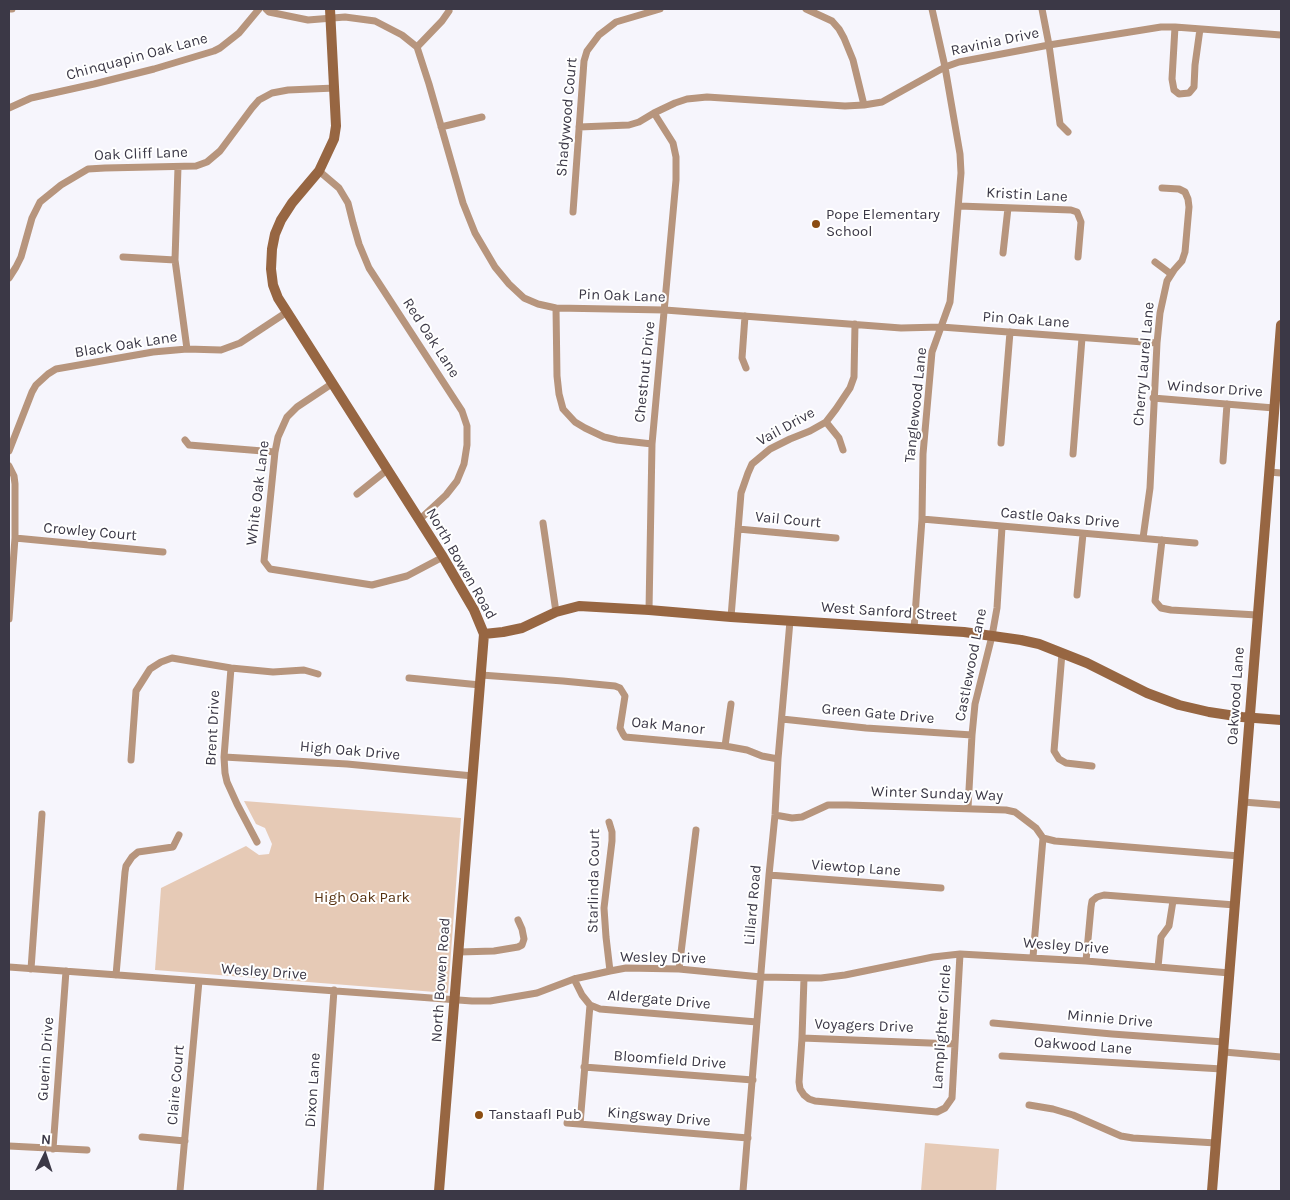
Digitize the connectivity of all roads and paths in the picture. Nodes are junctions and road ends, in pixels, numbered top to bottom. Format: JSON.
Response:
{"nodes":[{"id":1,"x":259,"y":9,"type":"edge"},
{"id":2,"x":266,"y":9,"type":"edge"},
{"id":3,"x":660,"y":9,"type":"edge"},
{"id":4,"x":806,"y":9,"type":"edge"},
{"id":5,"x":932,"y":9,"type":"edge"},
{"id":6,"x":1042,"y":9,"type":"edge"},
{"id":7,"x":449,"y":11,"type":"dead end"},
{"id":8,"x":330,"y":13,"type":"edge"},
{"id":9,"x":1175,"y":27,"type":"junction"},
{"id":10,"x":1200,"y":29,"type":"junction"},
{"id":11,"x":1281,"y":35,"type":"edge"},
{"id":12,"x":1049,"y":45,"type":"junction"},
{"id":13,"x":417,"y":46,"type":"junction"},
{"id":14,"x":945,"y":67,"type":"junction"},
{"id":15,"x":335,"y":88,"type":"junction"},
{"id":16,"x":864,"y":105,"type":"junction"},
{"id":17,"x":9,"y":108,"type":"edge"},
{"id":18,"x":654,"y":113,"type":"junction"},
{"id":19,"x":482,"y":116,"type":"dead end"},
{"id":20,"x":580,"y":127,"type":"junction"},
{"id":21,"x":441,"y":128,"type":"junction"},
{"id":22,"x":1068,"y":132,"type":"dead end"},
{"id":23,"x":178,"y":168,"type":"junction"},
{"id":24,"x":319,"y":171,"type":"junction"},
{"id":25,"x":1162,"y":188,"type":"dead end"},
{"id":26,"x":959,"y":206,"type":"junction"},
{"id":27,"x":1008,"y":208,"type":"junction"},
{"id":28,"x":573,"y":212,"type":"dead end"},
{"id":29,"x":1003,"y":253,"type":"dead end"},
{"id":30,"x":123,"y":257,"type":"dead end"},
{"id":31,"x":1078,"y":257,"type":"dead end"},
{"id":32,"x":175,"y":260,"type":"junction"},
{"id":33,"x":1155,"y":262,"type":"dead end"},
{"id":34,"x":1171,"y":274,"type":"junction"},
{"id":35,"x":9,"y":278,"type":"edge"},
{"id":36,"x":556,"y":308,"type":"junction"},
{"id":37,"x":665,"y":310,"type":"junction"},
{"id":38,"x":287,"y":312,"type":"junction"},
{"id":39,"x":744,"y":316,"type":"junction"},
{"id":40,"x":855,"y":324,"type":"junction"},
{"id":41,"x":1281,"y":325,"type":"edge"},
{"id":42,"x":941,"y":327,"type":"junction"},
{"id":43,"x":1010,"y":332,"type":"junction"},
{"id":44,"x":1082,"y":338,"type":"junction"},
{"id":45,"x":1156,"y":344,"type":"junction"},
{"id":46,"x":187,"y":350,"type":"junction"},
{"id":47,"x":746,"y":368,"type":"dead end"},
{"id":48,"x":333,"y":383,"type":"junction"},
{"id":49,"x":1153,"y":398,"type":"junction"},
{"id":50,"x":1227,"y":404,"type":"junction"},
{"id":51,"x":1274,"y":408,"type":"junction"},
{"id":52,"x":826,"y":422,"type":"junction"},
{"id":53,"x":185,"y":440,"type":"dead end"},
{"id":54,"x":1001,"y":443,"type":"dead end"},
{"id":55,"x":652,"y":444,"type":"junction"},
{"id":56,"x":843,"y":450,"type":"dead end"},
{"id":57,"x":9,"y":451,"type":"edge"},
{"id":58,"x":275,"y":452,"type":"junction"},
{"id":59,"x":1073,"y":454,"type":"dead end"},
{"id":60,"x":1224,"y":461,"type":"dead end"},
{"id":61,"x":9,"y":466,"type":"edge"},
{"id":62,"x":387,"y":470,"type":"junction"},
{"id":63,"x":1269,"y":472,"type":"junction"},
{"id":64,"x":1281,"y":473,"type":"edge"},
{"id":65,"x":357,"y":494,"type":"dead end"},
{"id":66,"x":922,"y":519,"type":"junction"},
{"id":67,"x":419,"y":520,"type":"junction"},
{"id":68,"x":543,"y":523,"type":"dead end"},
{"id":69,"x":1002,"y":526,"type":"junction"},
{"id":70,"x":738,"y":529,"type":"junction"},
{"id":71,"x":1083,"y":534,"type":"junction"},
{"id":72,"x":15,"y":538,"type":"junction"},
{"id":73,"x":836,"y":538,"type":"dead end"},
{"id":74,"x":1143,"y":538,"type":"junction"},
{"id":75,"x":1162,"y":540,"type":"junction"},
{"id":76,"x":1195,"y":543,"type":"dead end"},
{"id":77,"x":163,"y":552,"type":"dead end"},
{"id":78,"x":443,"y":557,"type":"junction"},
{"id":79,"x":1077,"y":595,"type":"dead end"},
{"id":80,"x":649,"y":610,"type":"junction"},
{"id":81,"x":556,"y":612,"type":"junction"},
{"id":82,"x":1258,"y":615,"type":"junction"},
{"id":83,"x":731,"y":616,"type":"junction"},
{"id":84,"x":9,"y":619,"type":"edge"},
{"id":85,"x":790,"y":621,"type":"junction"},
{"id":86,"x":914,"y":629,"type":"junction"},
{"id":87,"x":484,"y":634,"type":"junction"},
{"id":88,"x":992,"y":636,"type":"junction"},
{"id":89,"x":1062,"y":654,"type":"junction"},
{"id":90,"x":231,"y":668,"type":"junction"},
{"id":91,"x":318,"y":674,"type":"dead end"},
{"id":92,"x":409,"y":678,"type":"dead end"},
{"id":93,"x":480,"y":680,"type":"junction"},
{"id":94,"x":731,"y":704,"type":"dead end"},
{"id":95,"x":1250,"y":717,"type":"junction"},
{"id":96,"x":782,"y":719,"type":"junction"},
{"id":97,"x":1281,"y":720,"type":"edge"},
{"id":98,"x":972,"y":735,"type":"junction"},
{"id":99,"x":725,"y":746,"type":"junction"},
{"id":100,"x":224,"y":757,"type":"junction"},
{"id":101,"x":778,"y":759,"type":"junction"},
{"id":102,"x":131,"y":760,"type":"dead end"},
{"id":103,"x":1092,"y":766,"type":"dead end"},
{"id":104,"x":473,"y":776,"type":"junction"},
{"id":105,"x":1243,"y":802,"type":"junction"},
{"id":106,"x":1281,"y":804,"type":"edge"},
{"id":107,"x":968,"y":808,"type":"junction"},
{"id":108,"x":42,"y":814,"type":"dead end"},
{"id":109,"x":775,"y":815,"type":"junction"},
{"id":110,"x":609,"y":822,"type":"dead end"},
{"id":111,"x":696,"y":830,"type":"dead end"},
{"id":112,"x":180,"y":835,"type":"dead end"},
{"id":113,"x":1043,"y":838,"type":"junction"},
{"id":114,"x":257,"y":842,"type":"dead end"},
{"id":115,"x":1239,"y":856,"type":"junction"},
{"id":116,"x":769,"y":875,"type":"junction"},
{"id":117,"x":942,"y":888,"type":"dead end"},
{"id":118,"x":1173,"y":901,"type":"junction"},
{"id":119,"x":1235,"y":905,"type":"junction"},
{"id":120,"x":518,"y":920,"type":"dead end"},
{"id":121,"x":459,"y":952,"type":"junction"},
{"id":122,"x":960,"y":954,"type":"junction"},
{"id":123,"x":1034,"y":957,"type":"junction"},
{"id":124,"x":1086,"y":961,"type":"junction"},
{"id":125,"x":9,"y":967,"type":"edge"},
{"id":126,"x":1158,"y":968,"type":"junction"},
{"id":127,"x":31,"y":969,"type":"junction"},
{"id":128,"x":679,"y":969,"type":"junction"},
{"id":129,"x":610,"y":970,"type":"junction"},
{"id":130,"x":66,"y":971,"type":"junction"},
{"id":131,"x":1230,"y":973,"type":"junction"},
{"id":132,"x":116,"y":975,"type":"junction"},
{"id":133,"x":761,"y":977,"type":"junction"},
{"id":134,"x":804,"y":978,"type":"junction"},
{"id":135,"x":574,"y":979,"type":"junction"},
{"id":136,"x":199,"y":981,"type":"junction"},
{"id":137,"x":334,"y":990,"type":"junction"},
{"id":138,"x":455,"y":1000,"type":"junction"},
{"id":139,"x":590,"y":1005,"type":"junction"},
{"id":140,"x":757,"y":1022,"type":"junction"},
{"id":141,"x":993,"y":1023,"type":"dead end"},
{"id":142,"x":802,"y":1038,"type":"junction"},
{"id":143,"x":955,"y":1044,"type":"junction"},
{"id":144,"x":1224,"y":1047,"type":"junction"},
{"id":145,"x":1002,"y":1056,"type":"dead end"},
{"id":146,"x":1281,"y":1057,"type":"edge"},
{"id":147,"x":584,"y":1067,"type":"junction"},
{"id":148,"x":1222,"y":1069,"type":"junction"},
{"id":149,"x":753,"y":1080,"type":"junction"},
{"id":150,"x":1029,"y":1105,"type":"dead end"},
{"id":151,"x":567,"y":1123,"type":"dead end"},
{"id":152,"x":580,"y":1124,"type":"junction"},
{"id":153,"x":142,"y":1137,"type":"dead end"},
{"id":154,"x":748,"y":1138,"type":"junction"},
{"id":155,"x":185,"y":1141,"type":"junction"},
{"id":156,"x":1216,"y":1143,"type":"junction"},
{"id":157,"x":9,"y":1146,"type":"edge"},
{"id":158,"x":53,"y":1149,"type":"junction"},
{"id":159,"x":87,"y":1150,"type":"dead end"},
{"id":160,"x":180,"y":1191,"type":"edge"},
{"id":161,"x":320,"y":1191,"type":"edge"},
{"id":162,"x":438,"y":1191,"type":"edge"},
{"id":163,"x":743,"y":1191,"type":"edge"},
{"id":164,"x":1212,"y":1191,"type":"edge"}],
"edges":[{"from":1,"to":17,"type":"street","name":"Chinquapin Oak Lane"},
{"from":2,"to":8,"type":"street"},
{"from":3,"to":20,"type":"street","name":"Shadywood Court"},
{"from":4,"to":16,"type":"street"},
{"from":5,"to":14,"type":"street","name":"Tanglewood Lane"},
{"from":6,"to":12,"type":"street"},
{"from":7,"to":13,"type":"street"},
{"from":8,"to":13,"type":"street"},
{"from":8,"to":15,"type":"street","name":"North Bowen Road"},
{"from":9,"to":10,"type":"street","name":"Ravinia Drive"},
{"from":9,"to":10,"type":"street"},
{"from":9,"to":12,"type":"street","name":"Ravinia Drive"},
{"from":10,"to":11,"type":"street","name":"Ravinia Drive"},
{"from":12,"to":14,"type":"street","name":"Ravinia Drive"},
{"from":12,"to":22,"type":"street"},
{"from":13,"to":21,"type":"street","name":"Pin Oak Lane"},
{"from":14,"to":16,"type":"street","name":"Ravinia Drive"},
{"from":14,"to":26,"type":"street","name":"Tanglewood Lane"},
{"from":15,"to":23,"type":"street","name":"Oak Cliff Lane"},
{"from":15,"to":24,"type":"street","name":"North Bowen Road"},
{"from":16,"to":18,"type":"street","name":"Ravinia Drive"},
{"from":18,"to":20,"type":"street","name":"Ravinia Drive"},
{"from":18,"to":37,"type":"street","name":"Chestnut Drive"},
{"from":19,"to":21,"type":"street"},
{"from":20,"to":28,"type":"street","name":"Shadywood Court"},
{"from":21,"to":36,"type":"street","name":"Pin Oak Lane"},
{"from":23,"to":32,"type":"street"},
{"from":23,"to":35,"type":"street","name":"Oak Cliff Lane"},
{"from":24,"to":38,"type":"street","name":"North Bowen Road"},
{"from":24,"to":67,"type":"street","name":"Red Oak Lane"},
{"from":25,"to":34,"type":"street","name":"Cherry Laurel Lane"},
{"from":26,"to":27,"type":"street","name":"Kristin Lane"},
{"from":26,"to":42,"type":"street","name":"Tanglewood Lane"},
{"from":27,"to":29,"type":"street"},
{"from":27,"to":31,"type":"street","name":"Kristin Lane"},
{"from":30,"to":32,"type":"street"},
{"from":32,"to":46,"type":"street"},
{"from":33,"to":34,"type":"street"},
{"from":34,"to":45,"type":"street","name":"Cherry Laurel Lane"},
{"from":36,"to":37,"type":"street","name":"Pin Oak Lane"},
{"from":36,"to":55,"type":"street"},
{"from":37,"to":39,"type":"street","name":"Pin Oak Lane"},
{"from":37,"to":55,"type":"street","name":"Chestnut Drive"},
{"from":38,"to":46,"type":"street","name":"Black Oak Lane"},
{"from":38,"to":48,"type":"street","name":"North Bowen Road"},
{"from":39,"to":40,"type":"street","name":"Pin Oak Lane"},
{"from":39,"to":47,"type":"street"},
{"from":40,"to":42,"type":"street","name":"Pin Oak Lane"},
{"from":40,"to":52,"type":"street","name":"Vail Drive"},
{"from":41,"to":51,"type":"street","name":"Oakwood Lane"},
{"from":42,"to":43,"type":"street","name":"Pin Oak Lane"},
{"from":42,"to":66,"type":"street","name":"Tanglewood Lane"},
{"from":43,"to":44,"type":"street","name":"Pin Oak Lane"},
{"from":43,"to":54,"type":"street"},
{"from":44,"to":45,"type":"street","name":"Pin Oak Lane"},
{"from":44,"to":59,"type":"street"},
{"from":45,"to":49,"type":"street","name":"Cherry Laurel Lane"},
{"from":46,"to":57,"type":"street","name":"Black Oak Lane"},
{"from":48,"to":58,"type":"street","name":"White Oak Lane"},
{"from":48,"to":62,"type":"street","name":"North Bowen Road"},
{"from":49,"to":50,"type":"street","name":"Windsor Drive"},
{"from":49,"to":74,"type":"street","name":"Cherry Laurel Lane"},
{"from":50,"to":51,"type":"street","name":"Windsor Drive"},
{"from":50,"to":60,"type":"street"},
{"from":51,"to":63,"type":"street","name":"Oakwood Lane"},
{"from":52,"to":56,"type":"street"},
{"from":52,"to":70,"type":"street","name":"Vail Drive"},
{"from":53,"to":58,"type":"street"},
{"from":55,"to":80,"type":"street","name":"Chestnut Drive"},
{"from":58,"to":78,"type":"street","name":"White Oak Lane"},
{"from":61,"to":72,"type":"street"},
{"from":62,"to":65,"type":"street"},
{"from":62,"to":67,"type":"street","name":"North Bowen Road"},
{"from":63,"to":64,"type":"street"},
{"from":63,"to":82,"type":"street","name":"Oakwood Lane"},
{"from":66,"to":69,"type":"street","name":"Castle Oaks Drive"},
{"from":66,"to":86,"type":"street","name":"Tanglewood Lane"},
{"from":67,"to":78,"type":"street","name":"North Bowen Road"},
{"from":68,"to":81,"type":"street"},
{"from":69,"to":71,"type":"street","name":"Castle Oaks Drive"},
{"from":69,"to":88,"type":"street","name":"Castlewood Lane"},
{"from":70,"to":73,"type":"street","name":"Vail Court"},
{"from":70,"to":83,"type":"street","name":"Vail Drive"},
{"from":71,"to":74,"type":"street","name":"Castle Oaks Drive"},
{"from":71,"to":79,"type":"street"},
{"from":72,"to":77,"type":"street","name":"Crowley Court"},
{"from":72,"to":84,"type":"street"},
{"from":74,"to":75,"type":"street","name":"Castle Oaks Drive"},
{"from":75,"to":76,"type":"street","name":"Castle Oaks Drive"},
{"from":75,"to":82,"type":"street"},
{"from":78,"to":87,"type":"street","name":"North Bowen Road"},
{"from":80,"to":81,"type":"street","name":"West Sanford Street"},
{"from":80,"to":83,"type":"street","name":"West Sanford Street"},
{"from":81,"to":87,"type":"street","name":"West Sanford Street"},
{"from":82,"to":95,"type":"street","name":"Oakwood Lane"},
{"from":83,"to":85,"type":"street","name":"West Sanford Street"},
{"from":85,"to":86,"type":"street","name":"West Sanford Street"},
{"from":85,"to":96,"type":"street","name":"Lillard Road"},
{"from":86,"to":88,"type":"street","name":"West Sanford Street"},
{"from":87,"to":93,"type":"street","name":"North Bowen Road"},
{"from":88,"to":89,"type":"street","name":"West Sanford Street"},
{"from":88,"to":98,"type":"street","name":"Castlewood Lane"},
{"from":89,"to":95,"type":"street","name":"West Sanford Street"},
{"from":89,"to":103,"type":"street"},
{"from":90,"to":91,"type":"street"},
{"from":90,"to":100,"type":"street","name":"Brent Drive"},
{"from":90,"to":102,"type":"street"},
{"from":92,"to":93,"type":"street"},
{"from":93,"to":99,"type":"street","name":"Oak Manor"},
{"from":93,"to":104,"type":"street","name":"North Bowen Road"},
{"from":94,"to":99,"type":"street"},
{"from":95,"to":97,"type":"street","name":"West Sanford Street"},
{"from":95,"to":105,"type":"street","name":"Oakwood Lane"},
{"from":96,"to":98,"type":"street","name":"Green Gate Drive"},
{"from":96,"to":101,"type":"street","name":"Lillard Road"},
{"from":98,"to":107,"type":"street","name":"Castlewood Lane"},
{"from":99,"to":101,"type":"street","name":"Oak Manor"},
{"from":100,"to":104,"type":"street","name":"High Oak Drive"},
{"from":100,"to":114,"type":"street","name":"Brent Drive"},
{"from":101,"to":109,"type":"street","name":"Lillard Road"},
{"from":104,"to":121,"type":"street","name":"North Bowen Road"},
{"from":105,"to":106,"type":"street"},
{"from":105,"to":115,"type":"street","name":"Oakwood Lane"},
{"from":107,"to":109,"type":"street","name":"Winter Sunday Way"},
{"from":107,"to":113,"type":"street","name":"Winter Sunday Way"},
{"from":108,"to":127,"type":"street"},
{"from":109,"to":116,"type":"street","name":"Lillard Road"},
{"from":110,"to":129,"type":"street","name":"Starlinda Court"},
{"from":111,"to":128,"type":"street"},
{"from":112,"to":132,"type":"street"},
{"from":113,"to":115,"type":"street"},
{"from":113,"to":123,"type":"street"},
{"from":115,"to":119,"type":"street","name":"Oakwood Lane"},
{"from":116,"to":117,"type":"street","name":"Viewtop Lane"},
{"from":116,"to":133,"type":"street","name":"Lillard Road"},
{"from":118,"to":119,"type":"street"},
{"from":118,"to":124,"type":"street"},
{"from":118,"to":126,"type":"street"},
{"from":119,"to":131,"type":"street","name":"Oakwood Lane"},
{"from":120,"to":121,"type":"street"},
{"from":121,"to":138,"type":"street","name":"North Bowen Road"},
{"from":122,"to":123,"type":"street","name":"Wesley Drive"},
{"from":122,"to":134,"type":"street","name":"Wesley Drive"},
{"from":122,"to":143,"type":"street","name":"Lamplighter Circle"},
{"from":123,"to":124,"type":"street","name":"Wesley Drive"},
{"from":124,"to":126,"type":"street","name":"Wesley Drive"},
{"from":125,"to":127,"type":"street","name":"Wesley Drive"},
{"from":126,"to":131,"type":"street","name":"Wesley Drive"},
{"from":127,"to":130,"type":"street","name":"Wesley Drive"},
{"from":128,"to":129,"type":"street","name":"Wesley Drive"},
{"from":128,"to":133,"type":"street","name":"Wesley Drive"},
{"from":129,"to":135,"type":"street","name":"Wesley Drive"},
{"from":130,"to":132,"type":"street","name":"Wesley Drive"},
{"from":130,"to":158,"type":"street","name":"Guerin Drive"},
{"from":131,"to":144,"type":"street","name":"Oakwood Lane"},
{"from":132,"to":136,"type":"street","name":"Wesley Drive"},
{"from":133,"to":134,"type":"street","name":"Wesley Drive"},
{"from":133,"to":140,"type":"street","name":"Lillard Road"},
{"from":134,"to":142,"type":"street","name":"Lamplighter Circle"},
{"from":135,"to":138,"type":"street","name":"Wesley Drive"},
{"from":135,"to":139,"type":"street","name":"Aldergate Drive"},
{"from":136,"to":137,"type":"street","name":"Wesley Drive"},
{"from":136,"to":155,"type":"street","name":"Claire Court"},
{"from":137,"to":138,"type":"street","name":"Wesley Drive"},
{"from":137,"to":161,"type":"street","name":"Dixon Lane"},
{"from":138,"to":162,"type":"street","name":"North Bowen Road"},
{"from":139,"to":140,"type":"street","name":"Aldergate Drive"},
{"from":139,"to":147,"type":"street"},
{"from":140,"to":149,"type":"street","name":"Lillard Road"},
{"from":141,"to":144,"type":"street","name":"Minnie Drive"},
{"from":142,"to":143,"type":"street","name":"Voyagers Drive"},
{"from":142,"to":143,"type":"street","name":"Lamplighter Circle"},
{"from":144,"to":146,"type":"street","name":"Minnie Drive"},
{"from":144,"to":148,"type":"street","name":"Oakwood Lane"},
{"from":145,"to":148,"type":"street","name":"Oakwood Lane"},
{"from":147,"to":149,"type":"street","name":"Bloomfield Drive"},
{"from":147,"to":152,"type":"street"},
{"from":148,"to":156,"type":"street","name":"Oakwood Lane"},
{"from":149,"to":154,"type":"street","name":"Lillard Road"},
{"from":150,"to":156,"type":"street"},
{"from":151,"to":152,"type":"street","name":"Kingsway Drive"},
{"from":152,"to":154,"type":"street","name":"Kingsway Drive"},
{"from":153,"to":155,"type":"street"},
{"from":154,"to":163,"type":"street","name":"Lillard Road"},
{"from":155,"to":160,"type":"street","name":"Claire Court"},
{"from":156,"to":164,"type":"street","name":"Oakwood Lane"},
{"from":157,"to":158,"type":"street"},
{"from":158,"to":159,"type":"street"}]}
